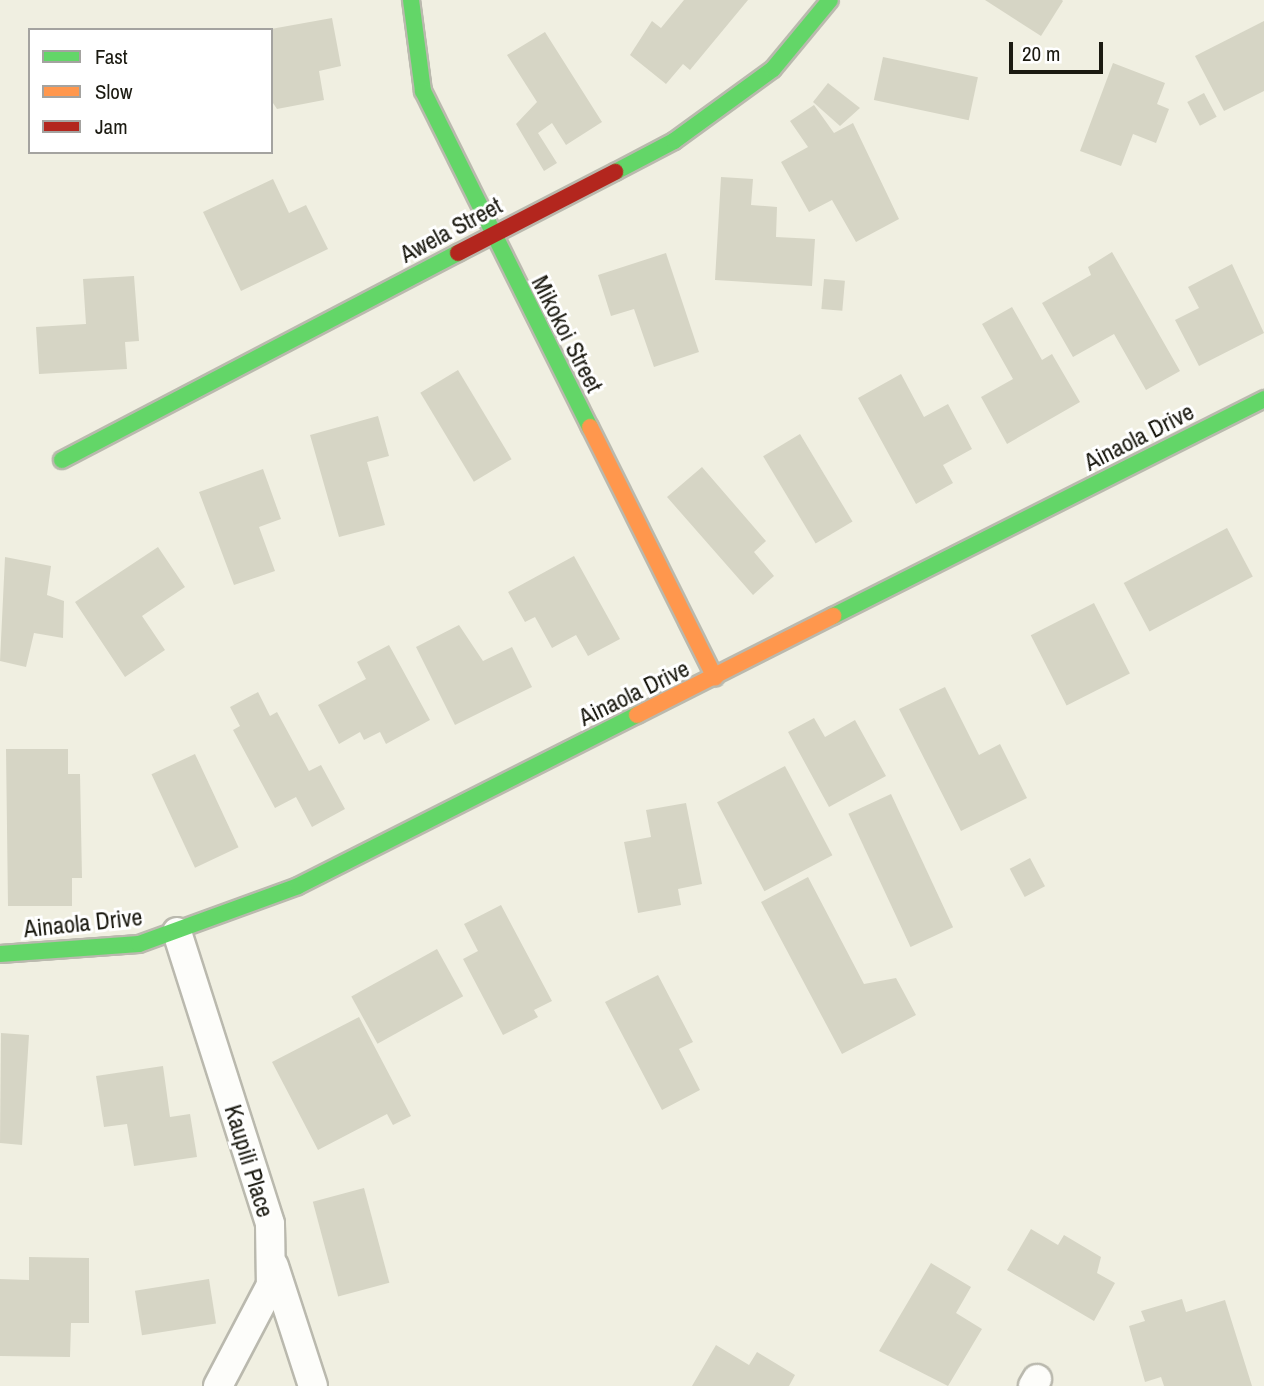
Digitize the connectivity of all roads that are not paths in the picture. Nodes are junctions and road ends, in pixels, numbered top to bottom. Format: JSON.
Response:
{"nodes":[{"id":1,"x":411,"y":0,"type":"edge"},
{"id":2,"x":830,"y":0,"type":"edge"},
{"id":3,"x":491,"y":234,"type":"junction"},
{"id":4,"x":1264,"y":399,"type":"edge"},
{"id":5,"x":62,"y":460,"type":"dead end"},
{"id":6,"x":715,"y":678,"type":"junction"},
{"id":7,"x":177,"y":932,"type":"junction"},
{"id":8,"x":0,"y":954,"type":"edge"},
{"id":9,"x":270,"y":1254,"type":"junction"},
{"id":10,"x":218,"y":1386,"type":"edge"},
{"id":11,"x":313,"y":1386,"type":"edge"}],
"edges":[{"from":1,"to":3,"type":"street","name":"Mikokoi Street"},
{"from":2,"to":3,"type":"street","name":"Awela Street"},
{"from":3,"to":5,"type":"street","name":"Awela Street"},
{"from":3,"to":6,"type":"street","name":"Mikokoi Street"},
{"from":4,"to":6,"type":"street","name":"Ainaola Drive"},
{"from":6,"to":7,"type":"street","name":"Ainaola Drive"},
{"from":7,"to":8,"type":"street","name":"Ainaola Drive"},
{"from":7,"to":9,"type":"street","name":"Kaupili Place"},
{"from":9,"to":10,"type":"street","name":"Kaupili Place"},
{"from":9,"to":11,"type":"street"}]}
